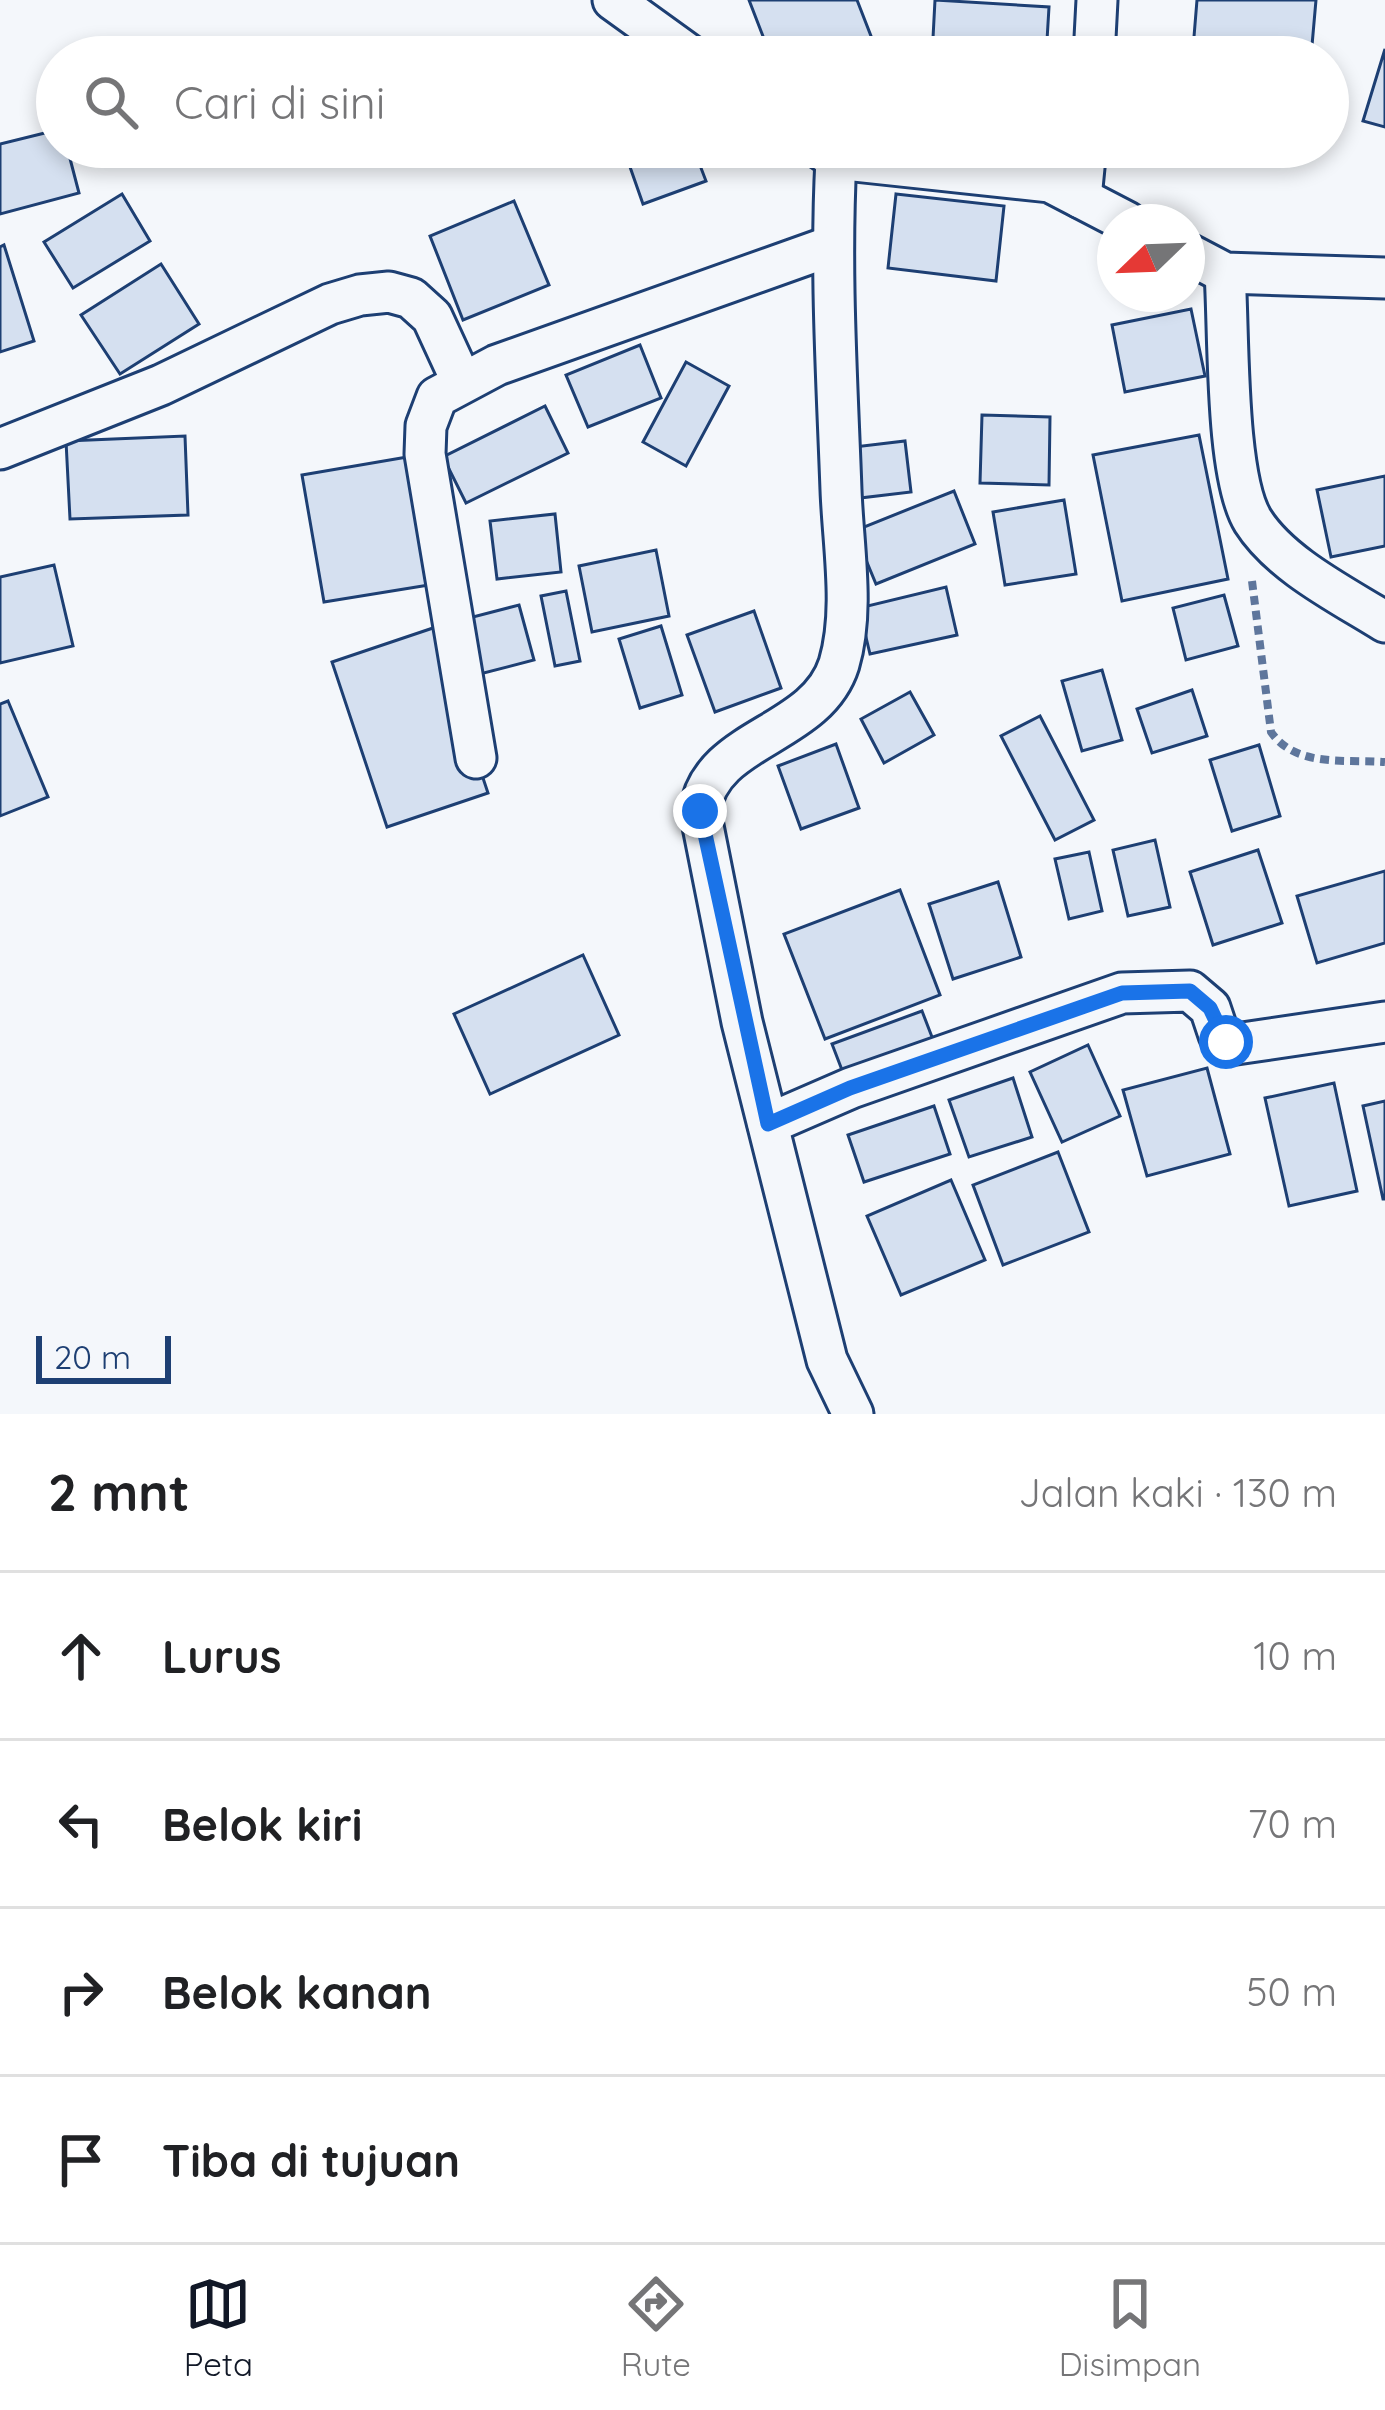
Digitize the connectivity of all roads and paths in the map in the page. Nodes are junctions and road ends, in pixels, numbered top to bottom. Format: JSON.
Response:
{"nodes":[{"id":1,"x":613,"y":0,"type":"edge"},
{"id":2,"x":1097,"y":0,"type":"edge"},
{"id":3,"x":663,"y":36,"type":"edge"},
{"id":4,"x":1095,"y":36,"type":"edge"},
{"id":5,"x":828,"y":168,"type":"edge"},
{"id":6,"x":954,"y":168,"type":"edge"},
{"id":7,"x":1084,"y":168,"type":"edge"},
{"id":8,"x":1081,"y":198,"type":"junction"},
{"id":9,"x":1097,"y":206,"type":"edge"},
{"id":10,"x":831,"y":246,"type":"junction"},
{"id":11,"x":1205,"y":262,"type":"edge"},
{"id":12,"x":1225,"y":273,"type":"junction"},
{"id":13,"x":1385,"y":278,"type":"edge"},
{"id":14,"x":461,"y":380,"type":"junction"},
{"id":15,"x":0,"y":449,"type":"edge"},
{"id":16,"x":1250,"y":570,"type":"dead end"},
{"id":17,"x":1385,"y":622,"type":"edge"},
{"id":18,"x":476,"y":758,"type":"dead end"},
{"id":19,"x":1385,"y":762,"type":"edge"},
{"id":20,"x":1385,"y":1022,"type":"edge"},
{"id":21,"x":768,"y":1124,"type":"junction"},
{"id":22,"x":853,"y":1414,"type":"edge"}],
"edges":[{"from":1,"to":3,"type":"street"},
{"from":2,"to":4,"type":"street"},
{"from":5,"to":10,"type":"street"},
{"from":6,"to":8,"type":"street"},
{"from":7,"to":8,"type":"street"},
{"from":8,"to":9,"type":"street"},
{"from":10,"to":14,"type":"street"},
{"from":10,"to":21,"type":"street"},
{"from":11,"to":12,"type":"street"},
{"from":12,"to":13,"type":"street"},
{"from":12,"to":17,"type":"street"},
{"from":14,"to":15,"type":"street"},
{"from":14,"to":18,"type":"street"},
{"from":16,"to":19,"type":"path"},
{"from":20,"to":21,"type":"street"},
{"from":21,"to":22,"type":"street"}]}
